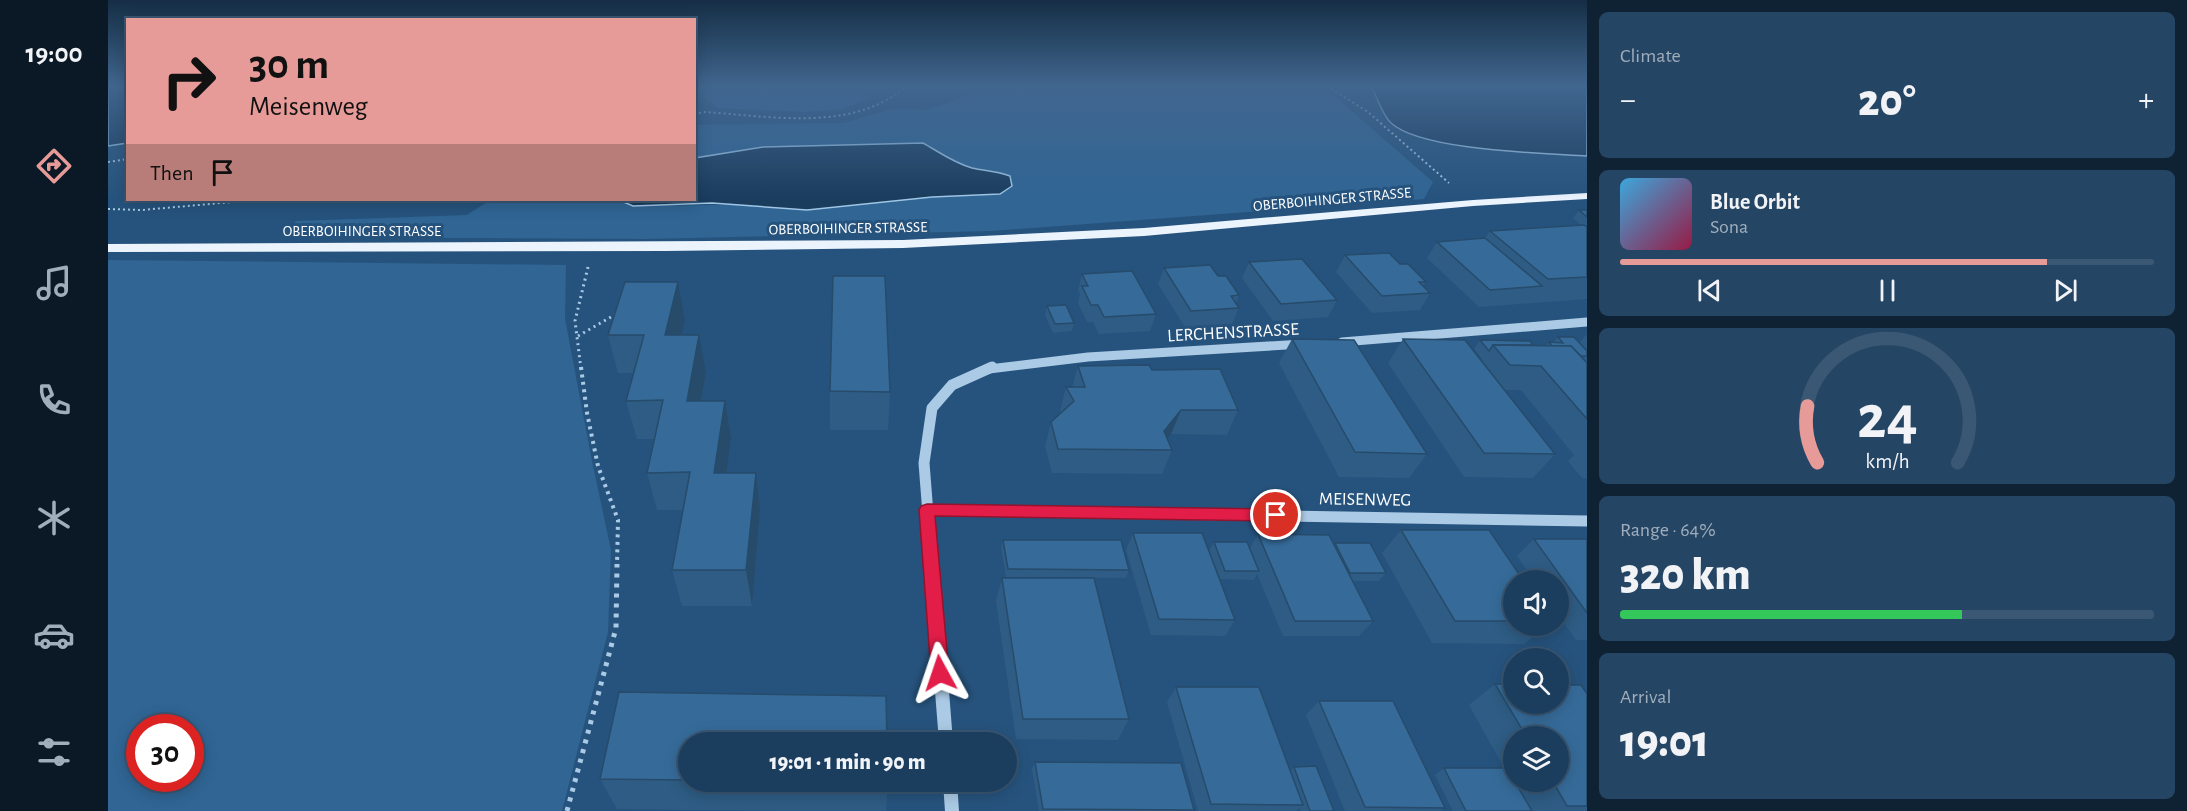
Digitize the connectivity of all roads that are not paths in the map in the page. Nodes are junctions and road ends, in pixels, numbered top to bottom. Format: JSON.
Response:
{"nodes":[{"id":1,"x":1587,"y":196,"type":"edge"},
{"id":2,"x":108,"y":248,"type":"edge"},
{"id":3,"x":1587,"y":322,"type":"edge"},
{"id":4,"x":1334,"y":342,"type":"edge"},
{"id":5,"x":1311,"y":344,"type":"edge"},
{"id":6,"x":927,"y":510,"type":"junction"},
{"id":7,"x":1587,"y":521,"type":"edge"},
{"id":8,"x":945,"y":732,"type":"edge"},
{"id":9,"x":951,"y":792,"type":"edge"},
{"id":10,"x":952,"y":811,"type":"edge"}],
"edges":[{"from":1,"to":2,"type":"main road","name":"OBERBOIHINGER STRASSE"},
{"from":3,"to":4,"type":"street"},
{"from":5,"to":6,"type":"street","name":"LERCHENSTRASSE"},
{"from":6,"to":7,"type":"street","name":"MEISENWEG"},
{"from":6,"to":8,"type":"street"},
{"from":9,"to":10,"type":"street"}]}
